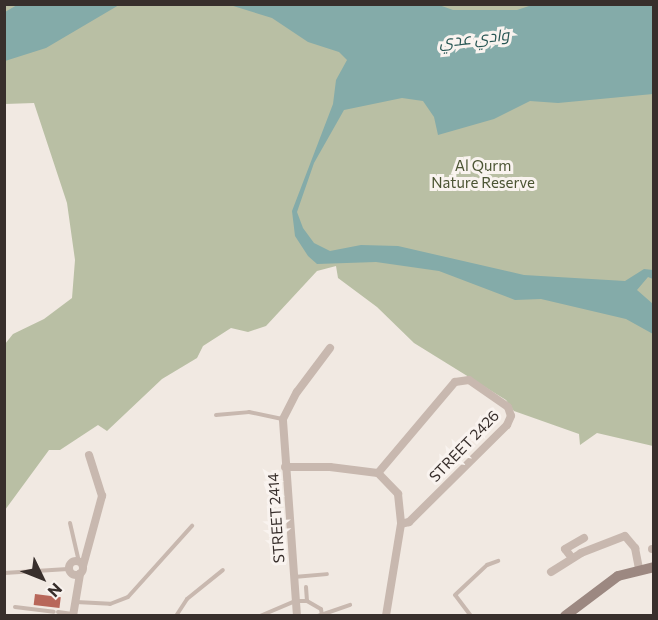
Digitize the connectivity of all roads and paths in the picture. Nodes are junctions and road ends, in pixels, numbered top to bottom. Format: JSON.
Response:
{"nodes":[{"id":1,"x":330,"y":348,"type":"dead end"},
{"id":2,"x":216,"y":415,"type":"dead end"},
{"id":3,"x":283,"y":419,"type":"junction"},
{"id":4,"x":89,"y":455,"type":"dead end"},
{"id":5,"x":285,"y":467,"type":"junction"},
{"id":6,"x":378,"y":473,"type":"junction"},
{"id":7,"x":70,"y":523,"type":"dead end"},
{"id":8,"x":401,"y":524,"type":"junction"},
{"id":9,"x":192,"y":526,"type":"dead end"},
{"id":10,"x":584,"y":538,"type":"dead end"},
{"id":11,"x":573,"y":558,"type":"junction"},
{"id":12,"x":498,"y":561,"type":"dead end"},
{"id":13,"x":81,"y":563,"type":"junction"},
{"id":14,"x":654,"y":567,"type":"edge"},
{"id":15,"x":68,"y":569,"type":"junction"},
{"id":16,"x":639,"y":569,"type":"junction"},
{"id":17,"x":223,"y":570,"type":"dead end"},
{"id":18,"x":551,"y":572,"type":"dead end"},
{"id":19,"x":4,"y":573,"type":"edge"},
{"id":20,"x":80,"y":574,"type":"junction"},
{"id":21,"x":327,"y":574,"type":"dead end"},
{"id":22,"x":293,"y":577,"type":"junction"},
{"id":23,"x":306,"y":586,"type":"dead end"},
{"id":24,"x":307,"y":600,"type":"junction"},
{"id":25,"x":295,"y":601,"type":"junction"},
{"id":26,"x":75,"y":602,"type":"junction"},
{"id":27,"x":350,"y":605,"type":"dead end"},
{"id":28,"x":15,"y":607,"type":"dead end"},
{"id":29,"x":73,"y":615,"type":"edge"},
{"id":30,"x":176,"y":615,"type":"edge"},
{"id":31,"x":260,"y":615,"type":"edge"},
{"id":32,"x":297,"y":615,"type":"edge"},
{"id":33,"x":320,"y":615,"type":"edge"},
{"id":34,"x":386,"y":615,"type":"edge"},
{"id":35,"x":471,"y":615,"type":"edge"},
{"id":36,"x":566,"y":615,"type":"edge"}],
"edges":[{"from":1,"to":3,"type":"street","name":"STREET 2414"},
{"from":2,"to":3,"type":"lane"},
{"from":3,"to":5,"type":"street","name":"STREET 2414"},
{"from":4,"to":13,"type":"street"},
{"from":5,"to":6,"type":"street"},
{"from":5,"to":22,"type":"street","name":"STREET 2414"},
{"from":6,"to":8,"type":"street"},
{"from":6,"to":8,"type":"street","name":"STREET 2426"},
{"from":7,"to":13,"type":"lane"},
{"from":8,"to":34,"type":"street"},
{"from":9,"to":26,"type":"lane"},
{"from":10,"to":11,"type":"street"},
{"from":11,"to":16,"type":"street"},
{"from":11,"to":18,"type":"street"},
{"from":12,"to":35,"type":"lane"},
{"from":13,"to":15,"type":"street"},
{"from":13,"to":20,"type":"street"},
{"from":14,"to":16,"type":"main road"},
{"from":15,"to":19,"type":"lane"},
{"from":15,"to":20,"type":"street"},
{"from":16,"to":36,"type":"main road"},
{"from":17,"to":30,"type":"lane"},
{"from":20,"to":26,"type":"street"},
{"from":21,"to":22,"type":"lane"},
{"from":22,"to":25,"type":"street","name":"STREET 2414"},
{"from":23,"to":24,"type":"lane"},
{"from":24,"to":25,"type":"lane"},
{"from":24,"to":33,"type":"lane"},
{"from":25,"to":31,"type":"lane"},
{"from":25,"to":32,"type":"street","name":"STREET 2414"},
{"from":26,"to":29,"type":"street"},
{"from":27,"to":33,"type":"lane"},
{"from":28,"to":29,"type":"lane"}]}
